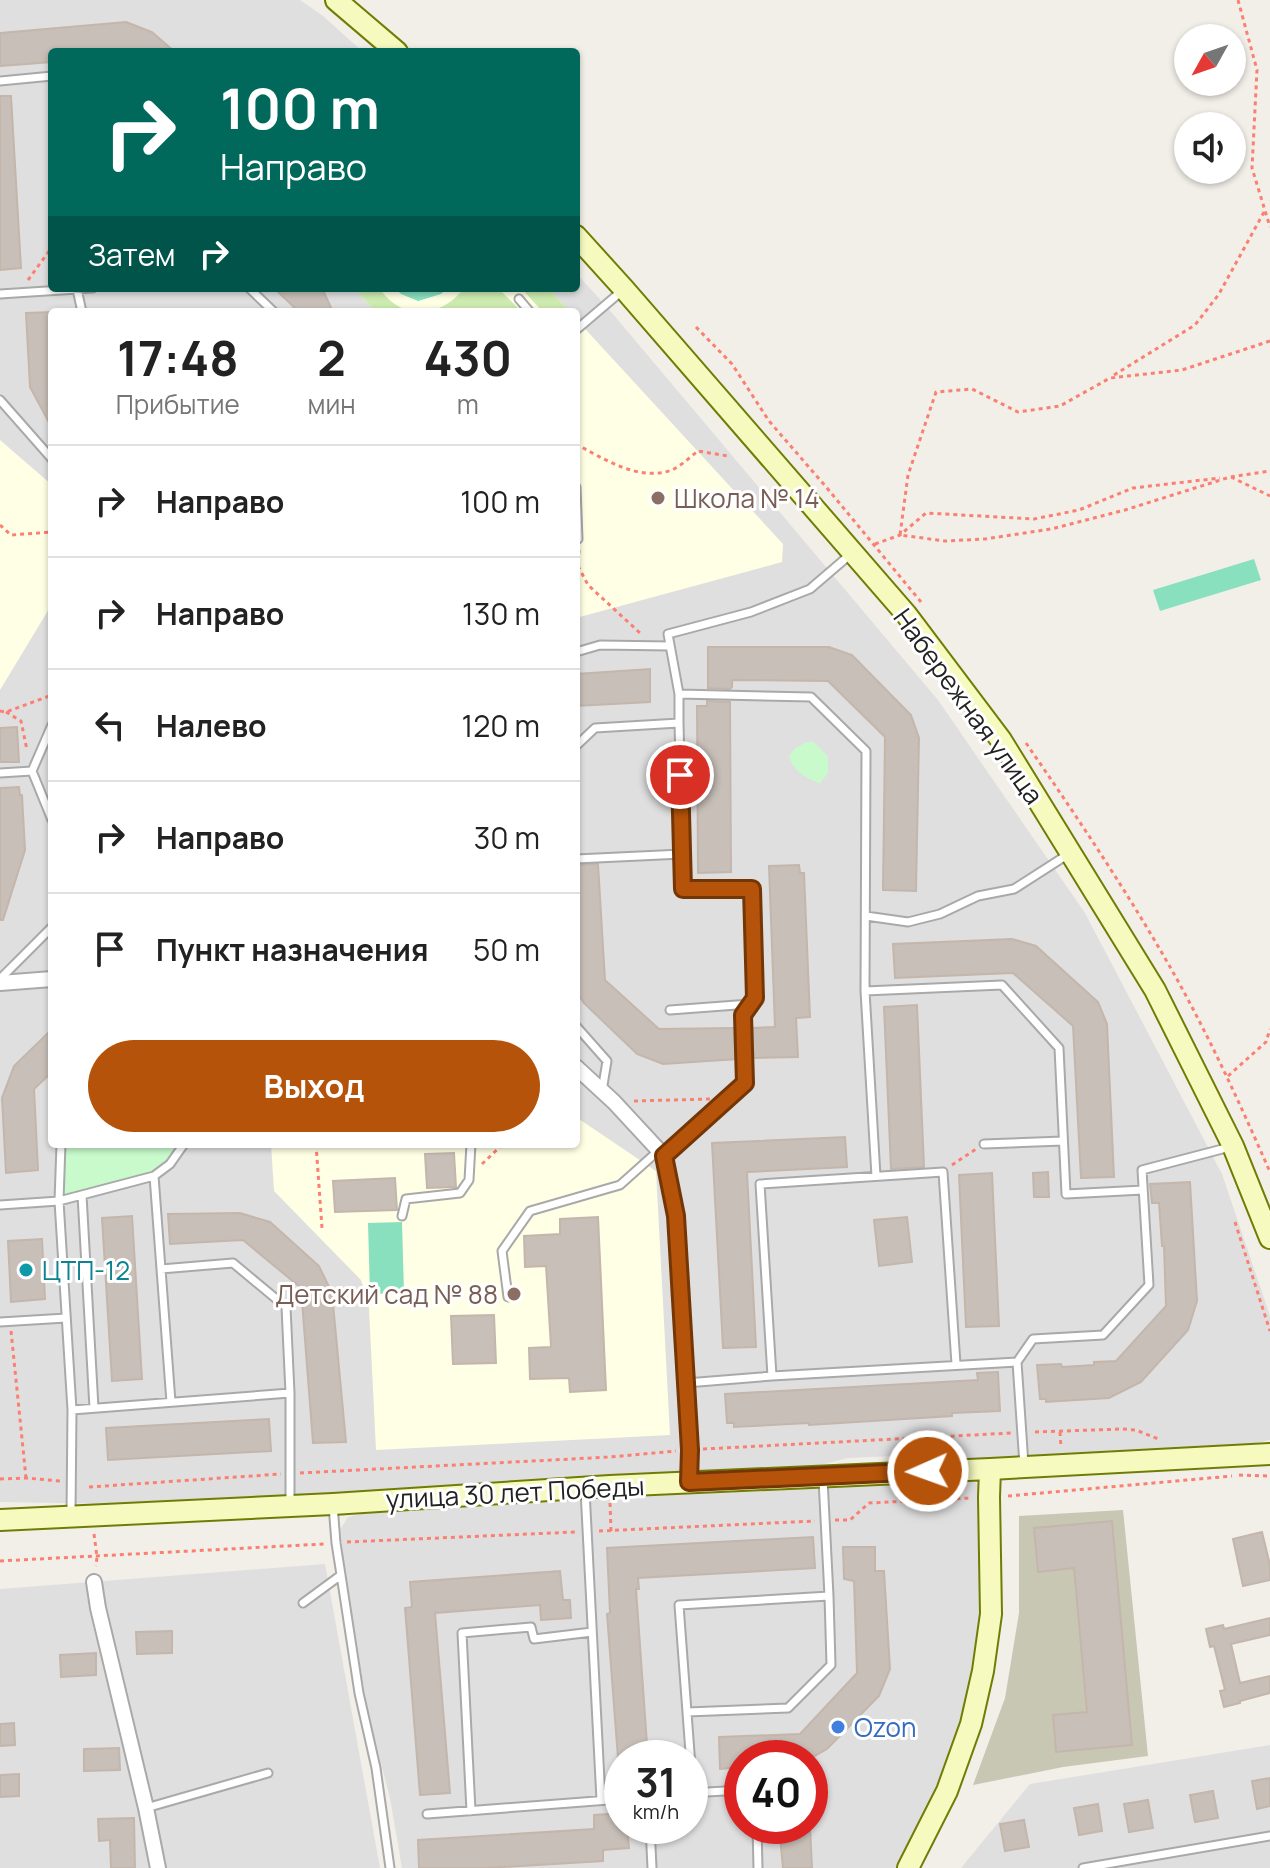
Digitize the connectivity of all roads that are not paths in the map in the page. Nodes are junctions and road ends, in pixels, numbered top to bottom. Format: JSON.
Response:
{"nodes":[{"id":1,"x":336,"y":0,"type":"edge"},
{"id":2,"x":392,"y":48,"type":"edge"},
{"id":3,"x":48,"y":76,"type":"edge"},
{"id":4,"x":0,"y":81,"type":"edge"},
{"id":5,"x":580,"y":240,"type":"edge"},
{"id":6,"x":624,"y":289,"type":"junction"},
{"id":7,"x":48,"y":291,"type":"edge"},
{"id":8,"x":253,"y":292,"type":"edge"},
{"id":9,"x":0,"y":294,"type":"edge"},
{"id":10,"x":519,"y":299,"type":"dead end"},
{"id":11,"x":270,"y":308,"type":"edge"},
{"id":12,"x":527,"y":308,"type":"edge"},
{"id":13,"x":580,"y":327,"type":"edge"},
{"id":14,"x":0,"y":400,"type":"edge"},
{"id":15,"x":48,"y":454,"type":"edge"},
{"id":16,"x":852,"y":553,"type":"junction"},
{"id":17,"x":670,"y":646,"type":"junction"},
{"id":18,"x":580,"y":651,"type":"edge"},
{"id":19,"x":679,"y":694,"type":"junction"},
{"id":20,"x":679,"y":723,"type":"junction"},
{"id":21,"x":48,"y":734,"type":"edge"},
{"id":22,"x":580,"y":742,"type":"edge"},
{"id":23,"x":32,"y":771,"type":"junction"},
{"id":24,"x":0,"y":773,"type":"edge"},
{"id":25,"x":48,"y":810,"type":"edge"},
{"id":26,"x":1071,"y":853,"type":"junction"},
{"id":27,"x":682,"y":854,"type":"junction"},
{"id":28,"x":580,"y":859,"type":"edge"},
{"id":29,"x":866,"y":916,"type":"junction"},
{"id":30,"x":48,"y":931,"type":"edge"},
{"id":31,"x":48,"y":979,"type":"edge"},
{"id":32,"x":0,"y":981,"type":"edge"},
{"id":33,"x":865,"y":991,"type":"junction"},
{"id":34,"x":750,"y":1004,"type":"junction"},
{"id":35,"x":670,"y":1010,"type":"dead end"},
{"id":36,"x":580,"y":1031,"type":"edge"},
{"id":37,"x":580,"y":1071,"type":"edge"},
{"id":38,"x":602,"y":1091,"type":"junction"},
{"id":39,"x":1063,"y":1141,"type":"junction"},
{"id":40,"x":984,"y":1144,"type":"road end"},
{"id":41,"x":1233,"y":1146,"type":"junction"},
{"id":42,"x":61,"y":1148,"type":"edge"},
{"id":43,"x":181,"y":1148,"type":"edge"},
{"id":44,"x":471,"y":1148,"type":"edge"},
{"id":45,"x":661,"y":1154,"type":"junction"},
{"id":46,"x":154,"y":1176,"type":"junction"},
{"id":47,"x":876,"y":1176,"type":"junction"},
{"id":48,"x":1143,"y":1190,"type":"junction"},
{"id":49,"x":82,"y":1195,"type":"junction"},
{"id":50,"x":59,"y":1201,"type":"junction"},
{"id":51,"x":0,"y":1205,"type":"edge"},
{"id":52,"x":402,"y":1216,"type":"dead end"},
{"id":53,"x":1270,"y":1238,"type":"edge"},
{"id":54,"x":161,"y":1269,"type":"junction"},
{"id":55,"x":508,"y":1297,"type":"dead end"},
{"id":56,"x":66,"y":1318,"type":"junction"},
{"id":57,"x":0,"y":1322,"type":"edge"},
{"id":58,"x":1017,"y":1362,"type":"junction"},
{"id":59,"x":956,"y":1364,"type":"junction"},
{"id":60,"x":772,"y":1376,"type":"junction"},
{"id":61,"x":686,"y":1383,"type":"junction"},
{"id":62,"x":290,"y":1393,"type":"junction"},
{"id":63,"x":171,"y":1402,"type":"junction"},
{"id":64,"x":94,"y":1408,"type":"junction"},
{"id":65,"x":72,"y":1410,"type":"junction"},
{"id":66,"x":1270,"y":1454,"type":"edge"},
{"id":67,"x":1024,"y":1467,"type":"junction"},
{"id":68,"x":990,"y":1469,"type":"junction"},
{"id":69,"x":823,"y":1476,"type":"junction"},
{"id":70,"x":689,"y":1482,"type":"junction"},
{"id":71,"x":585,"y":1488,"type":"junction"},
{"id":72,"x":333,"y":1504,"type":"junction"},
{"id":73,"x":290,"y":1505,"type":"junction"},
{"id":74,"x":71,"y":1517,"type":"junction"},
{"id":75,"x":0,"y":1520,"type":"edge"},
{"id":76,"x":341,"y":1575,"type":"junction"},
{"id":77,"x":94,"y":1582,"type":"road end"},
{"id":78,"x":829,"y":1596,"type":"junction"},
{"id":79,"x":303,"y":1603,"type":"dead end"},
{"id":80,"x":592,"y":1632,"type":"junction"},
{"id":81,"x":687,"y":1712,"type":"junction"},
{"id":82,"x":688,"y":1740,"type":"edge"},
{"id":83,"x":268,"y":1773,"type":"dead end"},
{"id":84,"x":601,"y":1800,"type":"junction"},
{"id":85,"x":604,"y":1800,"type":"edge"},
{"id":86,"x":146,"y":1808,"type":"junction"},
{"id":87,"x":471,"y":1811,"type":"junction"},
{"id":88,"x":427,"y":1814,"type":"dead end"},
{"id":89,"x":1270,"y":1836,"type":"edge"},
{"id":90,"x":651,"y":1844,"type":"edge"},
{"id":91,"x":757,"y":1844,"type":"edge"},
{"id":92,"x":158,"y":1868,"type":"edge"},
{"id":93,"x":390,"y":1868,"type":"edge"},
{"id":94,"x":652,"y":1868,"type":"edge"},
{"id":95,"x":758,"y":1868,"type":"edge"},
{"id":96,"x":908,"y":1868,"type":"edge"},
{"id":97,"x":1083,"y":1868,"type":"edge"}],
"edges":[{"from":1,"to":2,"type":"street"},
{"from":3,"to":4,"type":"lane"},
{"from":5,"to":6,"type":"street","name":"Набережная улица"},
{"from":6,"to":13,"type":"lane"},
{"from":6,"to":16,"type":"street","name":"Набережная улица"},
{"from":7,"to":9,"type":"lane"},
{"from":8,"to":11,"type":"lane"},
{"from":10,"to":12,"type":"lane"},
{"from":14,"to":15,"type":"lane"},
{"from":16,"to":17,"type":"lane"},
{"from":16,"to":26,"type":"street","name":"Набережная улица"},
{"from":17,"to":18,"type":"lane"},
{"from":17,"to":19,"type":"lane"},
{"from":19,"to":20,"type":"lane"},
{"from":19,"to":29,"type":"lane"},
{"from":20,"to":22,"type":"lane"},
{"from":20,"to":27,"type":"lane"},
{"from":21,"to":23,"type":"lane"},
{"from":23,"to":24,"type":"lane"},
{"from":23,"to":25,"type":"lane"},
{"from":26,"to":29,"type":"lane"},
{"from":26,"to":41,"type":"street","name":"Набережная улица"},
{"from":27,"to":28,"type":"lane"},
{"from":27,"to":34,"type":"lane"},
{"from":29,"to":33,"type":"lane"},
{"from":30,"to":32,"type":"lane"},
{"from":31,"to":32,"type":"street"},
{"from":33,"to":39,"type":"lane"},
{"from":33,"to":47,"type":"lane"},
{"from":34,"to":35,"type":"lane"},
{"from":34,"to":45,"type":"lane"},
{"from":36,"to":38,"type":"lane"},
{"from":37,"to":38,"type":"street"},
{"from":38,"to":45,"type":"street"},
{"from":39,"to":40,"type":"lane"},
{"from":39,"to":48,"type":"lane"},
{"from":41,"to":48,"type":"lane"},
{"from":41,"to":53,"type":"street","name":"Набережная улица"},
{"from":42,"to":50,"type":"lane"},
{"from":43,"to":46,"type":"lane"},
{"from":44,"to":52,"type":"lane"},
{"from":45,"to":55,"type":"lane"},
{"from":45,"to":61,"type":"street"},
{"from":46,"to":49,"type":"lane"},
{"from":46,"to":54,"type":"lane"},
{"from":47,"to":59,"type":"lane"},
{"from":47,"to":60,"type":"lane"},
{"from":48,"to":58,"type":"lane"},
{"from":49,"to":50,"type":"lane"},
{"from":49,"to":64,"type":"lane"},
{"from":50,"to":51,"type":"lane"},
{"from":50,"to":56,"type":"lane"},
{"from":54,"to":62,"type":"lane"},
{"from":54,"to":63,"type":"lane"},
{"from":56,"to":57,"type":"lane"},
{"from":56,"to":65,"type":"lane"},
{"from":58,"to":59,"type":"lane"},
{"from":58,"to":67,"type":"lane"},
{"from":59,"to":60,"type":"lane"},
{"from":60,"to":61,"type":"lane"},
{"from":61,"to":70,"type":"street"},
{"from":62,"to":63,"type":"lane"},
{"from":62,"to":73,"type":"lane"},
{"from":63,"to":64,"type":"lane"},
{"from":64,"to":65,"type":"lane"},
{"from":65,"to":74,"type":"lane"},
{"from":66,"to":67,"type":"street","name":"улица 30 лет Победы"},
{"from":67,"to":68,"type":"street","name":"улица 30 лет Победы"},
{"from":68,"to":69,"type":"street","name":"улица 30 лет Победы"},
{"from":68,"to":96,"type":"street"},
{"from":69,"to":70,"type":"street","name":"улица 30 лет Победы"},
{"from":69,"to":78,"type":"lane"},
{"from":70,"to":71,"type":"street","name":"улица 30 лет Победы"},
{"from":71,"to":72,"type":"street","name":"улица 30 лет Победы"},
{"from":71,"to":80,"type":"lane"},
{"from":72,"to":73,"type":"street","name":"улица 30 лет Победы"},
{"from":72,"to":76,"type":"lane"},
{"from":73,"to":74,"type":"street","name":"улица 30 лет Победы"},
{"from":74,"to":75,"type":"street","name":"улица 30 лет Победы"},
{"from":76,"to":79,"type":"lane"},
{"from":76,"to":93,"type":"lane"},
{"from":77,"to":86,"type":"street"},
{"from":78,"to":81,"type":"lane"},
{"from":78,"to":81,"type":"lane"},
{"from":80,"to":84,"type":"lane"},
{"from":80,"to":87,"type":"lane"},
{"from":81,"to":82,"type":"lane"},
{"from":83,"to":86,"type":"lane"},
{"from":84,"to":85,"type":"lane"},
{"from":84,"to":87,"type":"lane"},
{"from":86,"to":92,"type":"street"},
{"from":87,"to":88,"type":"lane"},
{"from":89,"to":97,"type":"lane"},
{"from":90,"to":94,"type":"lane"},
{"from":91,"to":95,"type":"lane"}]}
